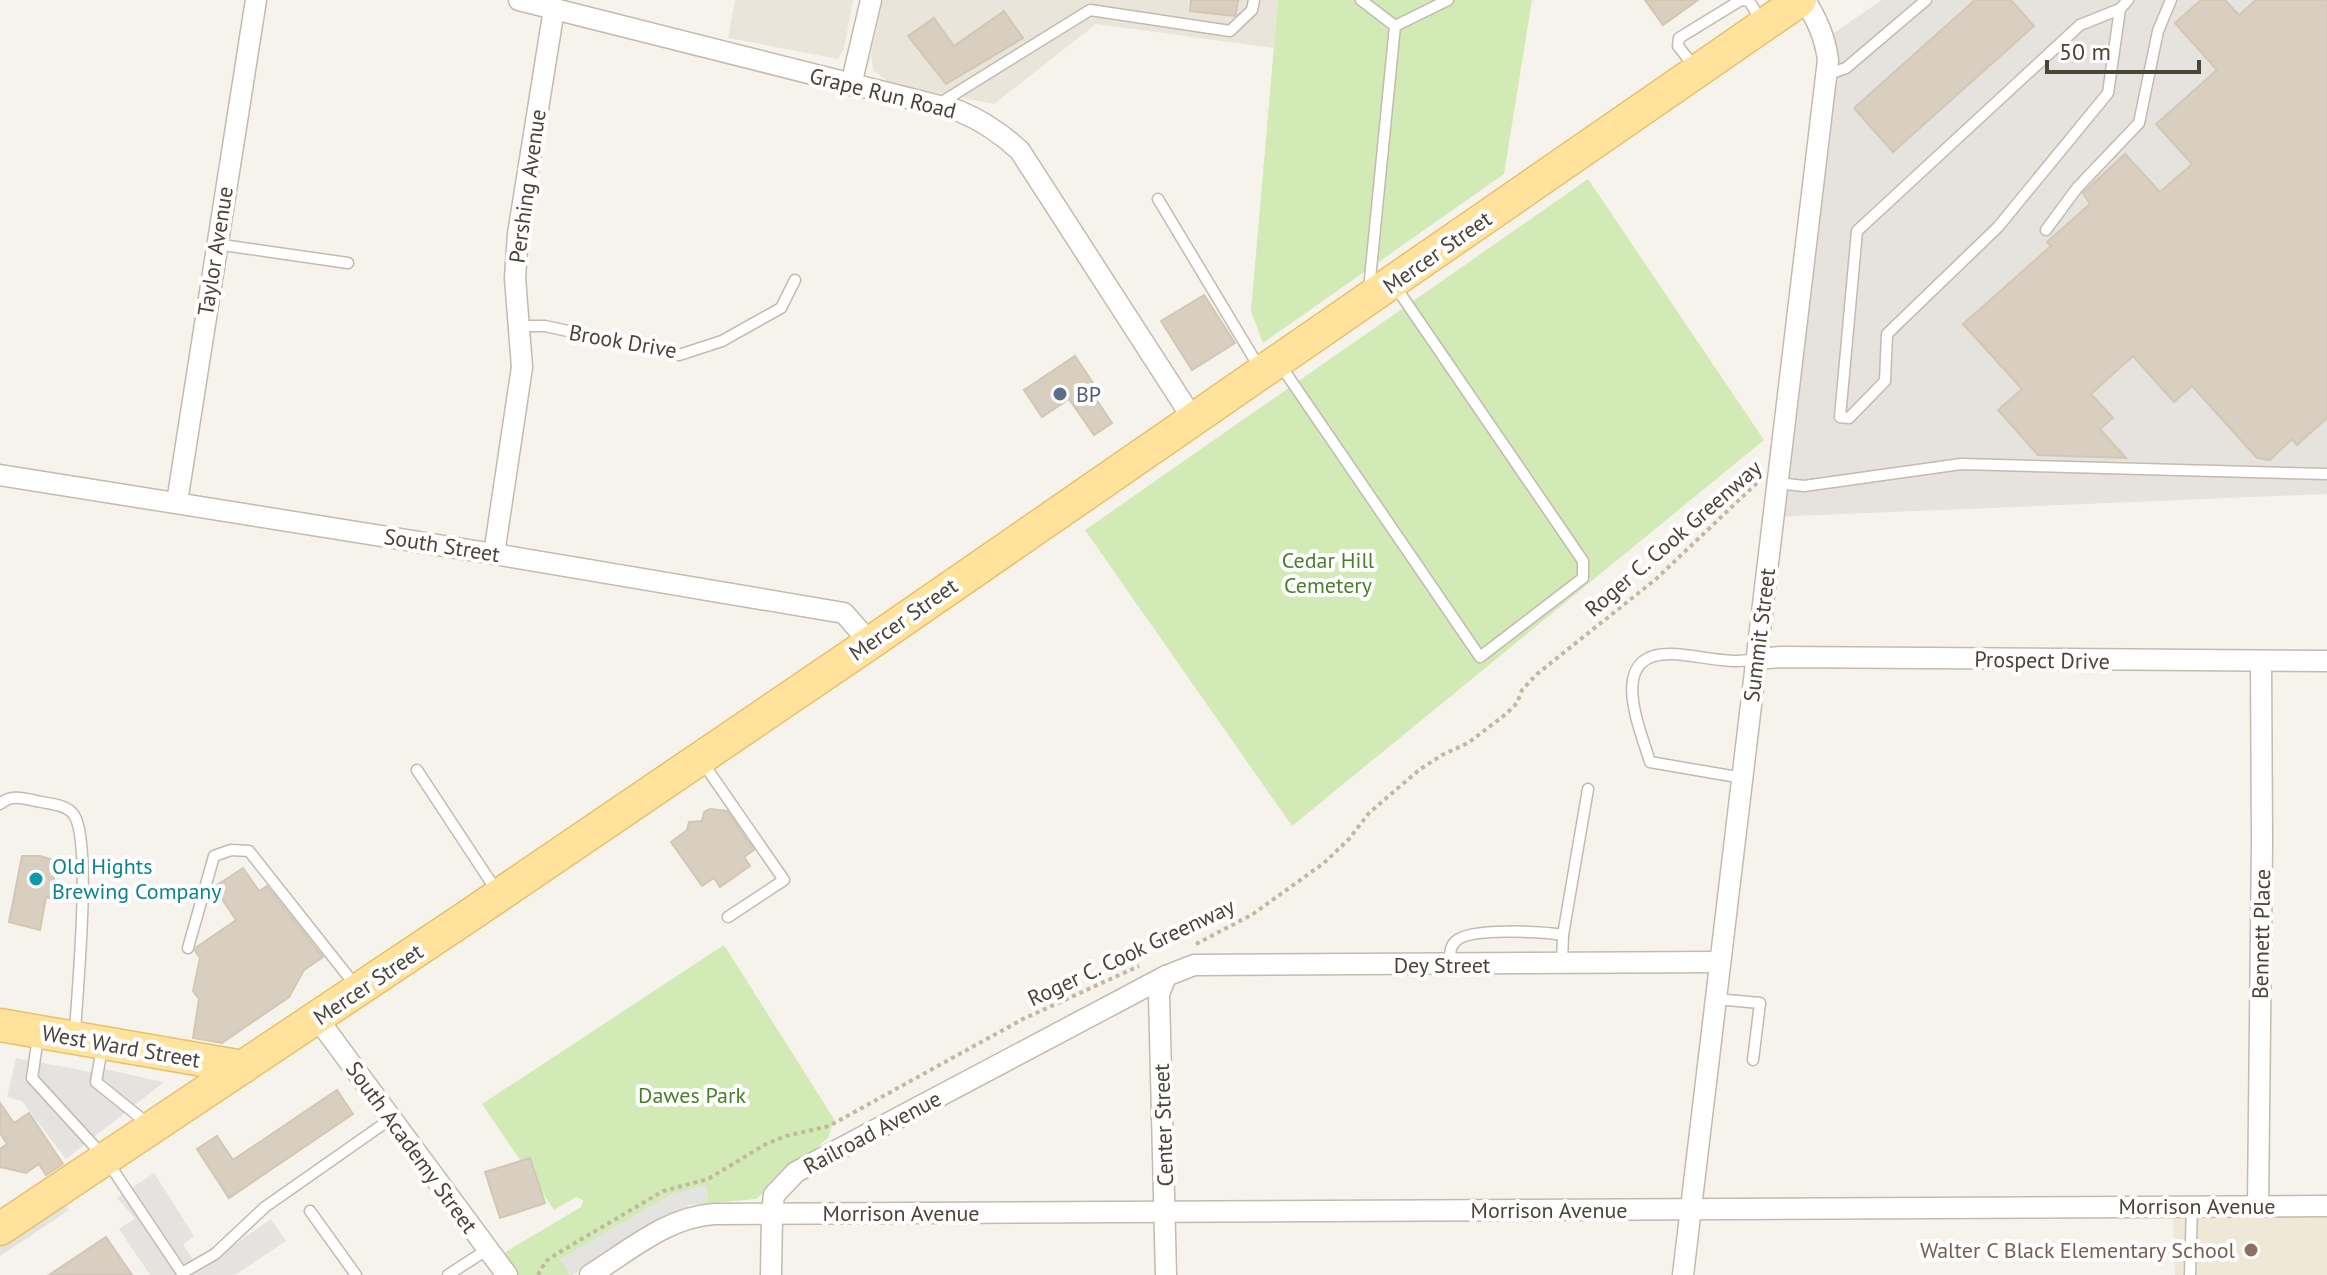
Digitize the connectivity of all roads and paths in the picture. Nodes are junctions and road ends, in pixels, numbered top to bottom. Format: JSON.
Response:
{"nodes":[{"id":1,"x":256,"y":0,"type":"edge"},
{"id":2,"x":519,"y":0,"type":"edge"},
{"id":3,"x":871,"y":0,"type":"edge"},
{"id":4,"x":1254,"y":0,"type":"edge"},
{"id":5,"x":1361,"y":0,"type":"edge"},
{"id":6,"x":1448,"y":0,"type":"edge"},
{"id":7,"x":1803,"y":0,"type":"edge"},
{"id":8,"x":1926,"y":0,"type":"edge"},
{"id":9,"x":2128,"y":0,"type":"edge"},
{"id":10,"x":2171,"y":0,"type":"edge"},
{"id":11,"x":554,"y":9,"type":"junction"},
{"id":12,"x":2120,"y":9,"type":"junction"},
{"id":13,"x":1395,"y":26,"type":"junction"},
{"id":14,"x":1826,"y":76,"type":"junction"},
{"id":15,"x":851,"y":85,"type":"junction"},
{"id":16,"x":937,"y":105,"type":"junction"},
{"id":17,"x":1158,"y":199,"type":"dead end"},
{"id":18,"x":2046,"y":230,"type":"dead end"},
{"id":19,"x":216,"y":244,"type":"junction"},
{"id":20,"x":348,"y":263,"type":"dead end"},
{"id":21,"x":795,"y":280,"type":"dead end"},
{"id":22,"x":1381,"y":291,"type":"junction"},
{"id":23,"x":519,"y":326,"type":"junction"},
{"id":24,"x":1270,"y":367,"type":"junction"},
{"id":25,"x":1193,"y":419,"type":"junction"},
{"id":26,"x":1778,"y":474,"type":"junction"},
{"id":27,"x":2327,"y":474,"type":"edge"},
{"id":28,"x":0,"y":475,"type":"edge"},
{"id":29,"x":177,"y":502,"type":"junction"},
{"id":30,"x":494,"y":554,"type":"junction"},
{"id":31,"x":870,"y":643,"type":"junction"},
{"id":32,"x":1757,"y":659,"type":"junction"},
{"id":33,"x":2327,"y":661,"type":"edge"},
{"id":34,"x":2261,"y":662,"type":"junction"},
{"id":35,"x":699,"y":758,"type":"junction"},
{"id":36,"x":417,"y":770,"type":"dead end"},
{"id":37,"x":1743,"y":778,"type":"junction"},
{"id":38,"x":1588,"y":789,"type":"dead end"},
{"id":39,"x":0,"y":804,"type":"edge"},
{"id":40,"x":499,"y":895,"type":"junction"},
{"id":41,"x":728,"y":917,"type":"dead end"},
{"id":42,"x":1563,"y":935,"type":"junction"},
{"id":43,"x":1194,"y":945,"type":"dead end"},
{"id":44,"x":188,"y":948,"type":"dead end"},
{"id":45,"x":1720,"y":962,"type":"junction"},
{"id":46,"x":1147,"y":963,"type":"dead end"},
{"id":47,"x":1562,"y":964,"type":"junction"},
{"id":48,"x":1450,"y":965,"type":"junction"},
{"id":49,"x":1166,"y":976,"type":"junction"},
{"id":50,"x":359,"y":990,"type":"junction"},
{"id":51,"x":1716,"y":999,"type":"junction"},
{"id":52,"x":317,"y":1018,"type":"junction"},
{"id":53,"x":0,"y":1025,"type":"edge"},
{"id":54,"x":39,"y":1032,"type":"junction"},
{"id":55,"x":89,"y":1040,"type":"junction"},
{"id":56,"x":1753,"y":1060,"type":"dead end"},
{"id":57,"x":243,"y":1067,"type":"junction"},
{"id":58,"x":392,"y":1118,"type":"junction"},
{"id":59,"x":152,"y":1127,"type":"junction"},
{"id":60,"x":105,"y":1158,"type":"junction"},
{"id":61,"x":2192,"y":1206,"type":"junction"},
{"id":62,"x":2258,"y":1206,"type":"junction"},
{"id":63,"x":2327,"y":1206,"type":"edge"},
{"id":64,"x":1691,"y":1209,"type":"junction"},
{"id":65,"x":310,"y":1211,"type":"dead end"},
{"id":66,"x":1165,"y":1211,"type":"junction"},
{"id":67,"x":772,"y":1213,"type":"junction"},
{"id":68,"x":0,"y":1229,"type":"edge"},
{"id":69,"x":488,"y":1249,"type":"junction"},
{"id":70,"x":356,"y":1275,"type":"edge"},
{"id":71,"x":448,"y":1275,"type":"edge"},
{"id":72,"x":507,"y":1275,"type":"edge"},
{"id":73,"x":538,"y":1275,"type":"edge"},
{"id":74,"x":590,"y":1275,"type":"edge"},
{"id":75,"x":771,"y":1275,"type":"edge"},
{"id":76,"x":1166,"y":1275,"type":"edge"},
{"id":77,"x":1683,"y":1275,"type":"edge"},
{"id":78,"x":2190,"y":1275,"type":"edge"}],
"edges":[{"from":1,"to":19,"type":"street","name":"Taylor Avenue"},
{"from":2,"to":11,"type":"street","name":"Grape Run Road"},
{"from":3,"to":15,"type":"street"},
{"from":4,"to":16,"type":"lane"},
{"from":5,"to":13,"type":"lane"},
{"from":6,"to":13,"type":"lane"},
{"from":7,"to":14,"type":"street","name":"Summit Street"},
{"from":7,"to":22,"type":"main road","name":"Mercer Street"},
{"from":8,"to":14,"type":"lane"},
{"from":9,"to":12,"type":"lane"},
{"from":10,"to":18,"type":"lane"},
{"from":11,"to":15,"type":"street","name":"Grape Run Road"},
{"from":11,"to":23,"type":"street","name":"Pershing Avenue"},
{"from":12,"to":12,"type":"lane"},
{"from":13,"to":22,"type":"lane"},
{"from":14,"to":26,"type":"street","name":"Summit Street"},
{"from":15,"to":16,"type":"street","name":"Grape Run Road"},
{"from":16,"to":25,"type":"street","name":"Grape Run Road"},
{"from":17,"to":24,"type":"lane"},
{"from":19,"to":20,"type":"lane"},
{"from":19,"to":29,"type":"street","name":"Taylor Avenue"},
{"from":21,"to":23,"type":"lane","name":"Brook Drive"},
{"from":22,"to":24,"type":"main road","name":"Mercer Street"},
{"from":22,"to":24,"type":"lane"},
{"from":23,"to":30,"type":"street","name":"Pershing Avenue"},
{"from":24,"to":25,"type":"main road","name":"Mercer Street"},
{"from":25,"to":31,"type":"main road","name":"Mercer Street"},
{"from":26,"to":27,"type":"lane"},
{"from":26,"to":32,"type":"street","name":"Summit Street"},
{"from":26,"to":43,"type":"path","name":"Roger C. Cook Greenway"},
{"from":28,"to":29,"type":"street","name":"South Street"},
{"from":29,"to":30,"type":"street","name":"South Street"},
{"from":30,"to":31,"type":"street","name":"South Street"},
{"from":31,"to":35,"type":"main road","name":"Mercer Street"},
{"from":32,"to":34,"type":"street","name":"Prospect Drive"},
{"from":32,"to":37,"type":"street","name":"Summit Street"},
{"from":32,"to":37,"type":"lane"},
{"from":33,"to":34,"type":"street","name":"Prospect Drive"},
{"from":34,"to":62,"type":"street","name":"Bennett Place"},
{"from":35,"to":40,"type":"main road","name":"Mercer Street"},
{"from":35,"to":41,"type":"lane"},
{"from":36,"to":40,"type":"lane"},
{"from":37,"to":45,"type":"street","name":"Summit Street"},
{"from":38,"to":42,"type":"lane"},
{"from":39,"to":55,"type":"lane"},
{"from":40,"to":50,"type":"main road","name":"Mercer Street"},
{"from":42,"to":47,"type":"lane"},
{"from":42,"to":48,"type":"lane"},
{"from":44,"to":50,"type":"lane"},
{"from":45,"to":47,"type":"street","name":"Dey Street"},
{"from":45,"to":51,"type":"street","name":"Summit Street"},
{"from":46,"to":73,"type":"path","name":"Roger C. Cook Greenway"},
{"from":47,"to":48,"type":"street","name":"Dey Street"},
{"from":48,"to":49,"type":"street","name":"Dey Street"},
{"from":49,"to":66,"type":"street","name":"Center Street"},
{"from":49,"to":67,"type":"street","name":"Railroad Avenue"},
{"from":50,"to":52,"type":"main road","name":"Mercer Street"},
{"from":51,"to":56,"type":"lane"},
{"from":51,"to":64,"type":"street","name":"Summit Street"},
{"from":52,"to":57,"type":"main road","name":"Mercer Street"},
{"from":52,"to":58,"type":"street","name":"South Academy Street"},
{"from":53,"to":54,"type":"main road","name":"West Ward Street"},
{"from":54,"to":55,"type":"main road","name":"West Ward Street"},
{"from":54,"to":60,"type":"lane"},
{"from":55,"to":57,"type":"main road","name":"West Ward Street"},
{"from":55,"to":59,"type":"lane"},
{"from":57,"to":59,"type":"main road","name":"Mercer Street"},
{"from":58,"to":60,"type":"lane"},
{"from":58,"to":69,"type":"street","name":"South Academy Street"},
{"from":59,"to":60,"type":"main road","name":"Mercer Street"},
{"from":60,"to":68,"type":"main road","name":"Mercer Street"},
{"from":61,"to":62,"type":"street","name":"Morrison Avenue"},
{"from":61,"to":64,"type":"street","name":"Morrison Avenue"},
{"from":61,"to":78,"type":"lane"},
{"from":62,"to":63,"type":"street","name":"Morrison Avenue"},
{"from":64,"to":66,"type":"street","name":"Morrison Avenue"},
{"from":64,"to":77,"type":"street","name":"Summit Street"},
{"from":65,"to":70,"type":"lane"},
{"from":66,"to":67,"type":"street","name":"Morrison Avenue"},
{"from":66,"to":76,"type":"street","name":"Center Street"},
{"from":67,"to":74,"type":"street"},
{"from":67,"to":75,"type":"street"},
{"from":69,"to":71,"type":"lane"},
{"from":69,"to":72,"type":"street","name":"South Academy Street"}]}
